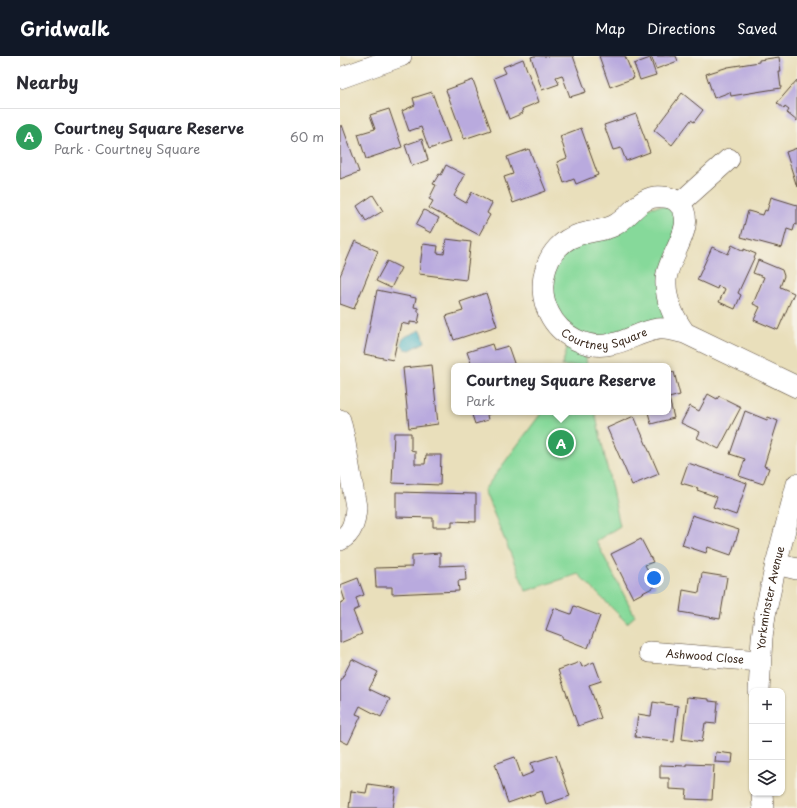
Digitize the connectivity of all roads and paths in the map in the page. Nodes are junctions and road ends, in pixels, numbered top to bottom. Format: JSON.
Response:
{"nodes":[{"id":1,"x":401,"y":56,"type":"edge"},
{"id":2,"x":340,"y":78,"type":"edge"},
{"id":3,"x":729,"y":159,"type":"dead end"},
{"id":4,"x":679,"y":204,"type":"junction"},
{"id":5,"x":685,"y":333,"type":"junction"},
{"id":6,"x":797,"y":386,"type":"edge"},
{"id":7,"x":340,"y":420,"type":"edge"},
{"id":8,"x":797,"y":484,"type":"edge"},
{"id":9,"x":340,"y":540,"type":"edge"},
{"id":10,"x":776,"y":564,"type":"junction"},
{"id":11,"x":797,"y":569,"type":"edge"},
{"id":12,"x":649,"y":652,"type":"dead end"},
{"id":13,"x":760,"y":661,"type":"junction"},
{"id":14,"x":759,"y":688,"type":"edge"},
{"id":15,"x":762,"y":796,"type":"edge"},
{"id":16,"x":763,"y":808,"type":"edge"}],
"edges":[{"from":1,"to":2,"type":"street"},
{"from":3,"to":4,"type":"street"},
{"from":4,"to":5,"type":"street"},
{"from":4,"to":5,"type":"street","name":"Courtney Square"},
{"from":5,"to":6,"type":"street","name":"Courtney Square"},
{"from":7,"to":9,"type":"street"},
{"from":8,"to":10,"type":"street","name":"Yorkminster Avenue"},
{"from":10,"to":11,"type":"street"},
{"from":10,"to":13,"type":"street","name":"Yorkminster Avenue"},
{"from":12,"to":13,"type":"street","name":"Ashwood Close"},
{"from":13,"to":14,"type":"street","name":"Yorkminster Avenue"},
{"from":15,"to":16,"type":"street"}]}
